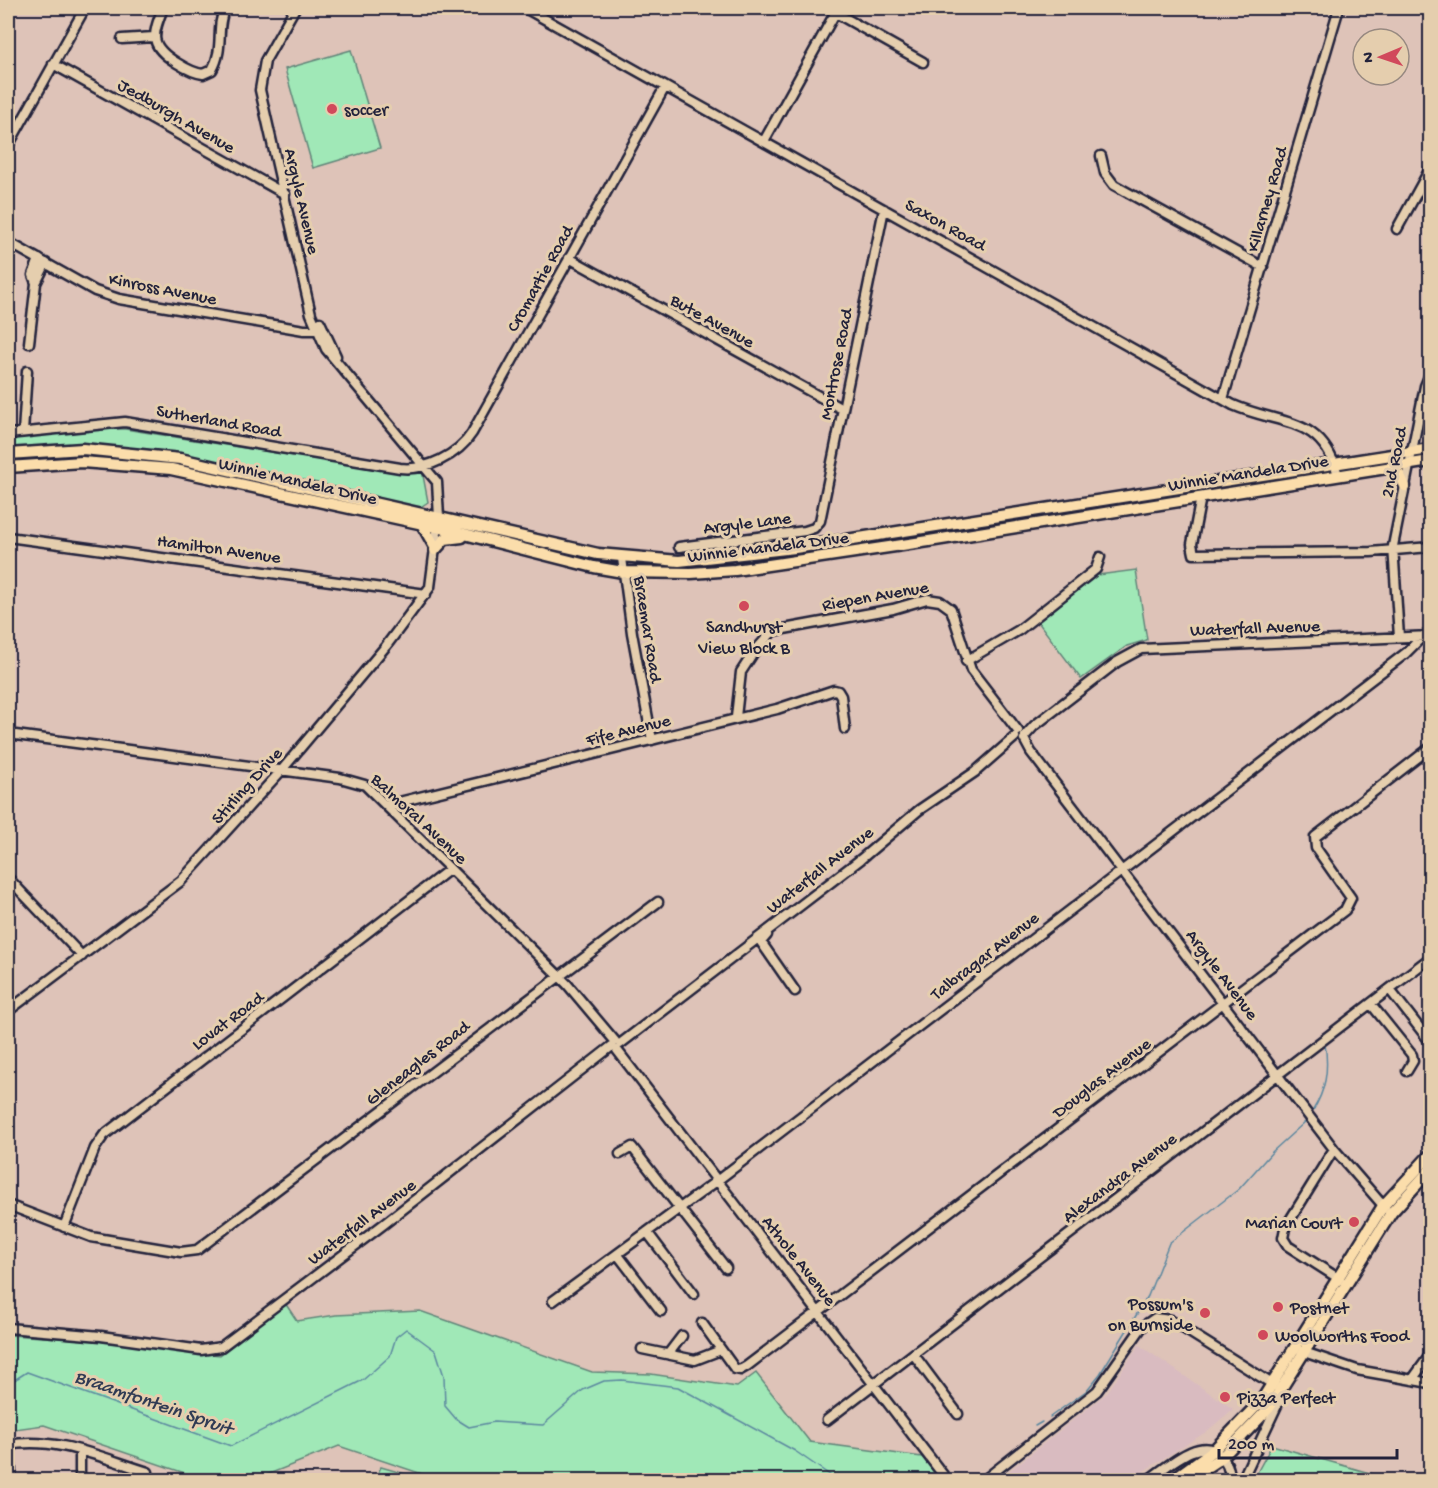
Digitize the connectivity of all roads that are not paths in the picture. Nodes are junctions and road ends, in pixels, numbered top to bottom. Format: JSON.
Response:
{"nodes":[{"id":1,"x":85,"y":8,"type":"edge"},
{"id":2,"x":163,"y":8,"type":"edge"},
{"id":3,"x":225,"y":8,"type":"edge"},
{"id":4,"x":295,"y":8,"type":"edge"},
{"id":5,"x":525,"y":8,"type":"edge"},
{"id":6,"x":1340,"y":8,"type":"edge"},
{"id":7,"x":837,"y":10,"type":"edge"},
{"id":8,"x":154,"y":37,"type":"junction"},
{"id":9,"x":122,"y":39,"type":"dead end"},
{"id":10,"x":923,"y":62,"type":"dead end"},
{"id":11,"x":53,"y":64,"type":"junction"},
{"id":12,"x":665,"y":87,"type":"junction"},
{"id":13,"x":764,"y":141,"type":"junction"},
{"id":14,"x":8,"y":146,"type":"edge"},
{"id":15,"x":1101,"y":156,"type":"dead end"},
{"id":16,"x":1431,"y":169,"type":"edge"},
{"id":17,"x":285,"y":194,"type":"junction"},
{"id":18,"x":884,"y":209,"type":"junction"},
{"id":19,"x":1397,"y":229,"type":"dead end"},
{"id":20,"x":8,"y":242,"type":"edge"},
{"id":21,"x":569,"y":258,"type":"junction"},
{"id":22,"x":43,"y":261,"type":"junction"},
{"id":23,"x":1263,"y":267,"type":"junction"},
{"id":24,"x":319,"y":328,"type":"junction"},
{"id":25,"x":29,"y":343,"type":"dead end"},
{"id":26,"x":27,"y":371,"type":"dead end"},
{"id":27,"x":1431,"y":374,"type":"edge"},
{"id":28,"x":1431,"y":381,"type":"edge"},
{"id":29,"x":1223,"y":399,"type":"junction"},
{"id":30,"x":842,"y":409,"type":"junction"},
{"id":31,"x":23,"y":432,"type":"junction"},
{"id":32,"x":8,"y":434,"type":"edge"},
{"id":33,"x":1431,"y":449,"type":"edge"},
{"id":34,"x":8,"y":454,"type":"edge"},
{"id":35,"x":1413,"y":457,"type":"junction"},
{"id":36,"x":1431,"y":461,"type":"edge"},
{"id":37,"x":1334,"y":462,"type":"junction"},
{"id":38,"x":424,"y":464,"type":"junction"},
{"id":39,"x":1395,"y":466,"type":"junction"},
{"id":40,"x":8,"y":467,"type":"edge"},
{"id":41,"x":1338,"y":475,"type":"junction"},
{"id":42,"x":1405,"y":486,"type":"junction"},
{"id":43,"x":1201,"y":497,"type":"junction"},
{"id":44,"x":1431,"y":508,"type":"edge"},
{"id":45,"x":438,"y":522,"type":"junction"},
{"id":46,"x":422,"y":524,"type":"junction"},
{"id":47,"x":818,"y":525,"type":"joint"},
{"id":48,"x":1431,"y":528,"type":"edge"},
{"id":49,"x":472,"y":536,"type":"junction"},
{"id":50,"x":8,"y":537,"type":"edge"},
{"id":51,"x":679,"y":546,"type":"dead end"},
{"id":52,"x":1431,"y":546,"type":"edge"},
{"id":53,"x":435,"y":548,"type":"junction"},
{"id":54,"x":1397,"y":550,"type":"junction"},
{"id":55,"x":1100,"y":557,"type":"dead end"},
{"id":56,"x":622,"y":558,"type":"junction"},
{"id":57,"x":623,"y":572,"type":"junction"},
{"id":58,"x":426,"y":594,"type":"junction"},
{"id":59,"x":1427,"y":636,"type":"edge"},
{"id":60,"x":1399,"y":637,"type":"junction"},
{"id":61,"x":966,"y":661,"type":"junction"},
{"id":62,"x":736,"y":717,"type":"junction"},
{"id":63,"x":845,"y":729,"type":"dead end"},
{"id":64,"x":8,"y":735,"type":"edge"},
{"id":65,"x":1020,"y":736,"type":"junction"},
{"id":66,"x":651,"y":740,"type":"junction"},
{"id":67,"x":1431,"y":748,"type":"edge"},
{"id":68,"x":281,"y":771,"type":"junction"},
{"id":69,"x":387,"y":806,"type":"junction"},
{"id":70,"x":450,"y":869,"type":"junction"},
{"id":71,"x":1122,"y":870,"type":"junction"},
{"id":72,"x":8,"y":878,"type":"edge"},
{"id":73,"x":658,"y":902,"type":"dead end"},
{"id":74,"x":784,"y":918,"type":"junction"},
{"id":75,"x":82,"y":956,"type":"junction"},
{"id":76,"x":1431,"y":958,"type":"edge"},
{"id":77,"x":558,"y":975,"type":"junction"},
{"id":78,"x":1390,"y":990,"type":"junction"},
{"id":79,"x":795,"y":991,"type":"dead end"},
{"id":80,"x":1224,"y":1003,"type":"junction"},
{"id":81,"x":1371,"y":1004,"type":"junction"},
{"id":82,"x":8,"y":1011,"type":"edge"},
{"id":83,"x":1428,"y":1039,"type":"dead end"},
{"id":84,"x":616,"y":1045,"type":"junction"},
{"id":85,"x":1407,"y":1071,"type":"dead end"},
{"id":86,"x":1279,"y":1076,"type":"junction"},
{"id":87,"x":1334,"y":1149,"type":"junction"},
{"id":88,"x":620,"y":1154,"type":"dead end"},
{"id":89,"x":1431,"y":1155,"type":"edge"},
{"id":90,"x":1431,"y":1170,"type":"edge"},
{"id":91,"x":718,"y":1180,"type":"junction"},
{"id":92,"x":8,"y":1206,"type":"edge"},
{"id":93,"x":681,"y":1208,"type":"junction"},
{"id":94,"x":1387,"y":1210,"type":"junction"},
{"id":95,"x":64,"y":1227,"type":"junction"},
{"id":96,"x":647,"y":1232,"type":"junction"},
{"id":97,"x":618,"y":1255,"type":"junction"},
{"id":98,"x":726,"y":1268,"type":"dead end"},
{"id":99,"x":1343,"y":1281,"type":"junction"},
{"id":100,"x":694,"y":1294,"type":"dead end"},
{"id":101,"x":553,"y":1301,"type":"dead end"},
{"id":102,"x":660,"y":1311,"type":"dead end"},
{"id":103,"x":820,"y":1313,"type":"junction"},
{"id":104,"x":702,"y":1323,"type":"dead end"},
{"id":105,"x":8,"y":1328,"type":"edge"},
{"id":106,"x":682,"y":1336,"type":"dead end"},
{"id":107,"x":642,"y":1349,"type":"dead end"},
{"id":108,"x":721,"y":1350,"type":"junction"},
{"id":109,"x":1299,"y":1350,"type":"junction"},
{"id":110,"x":669,"y":1353,"type":"junction"},
{"id":111,"x":914,"y":1355,"type":"junction"},
{"id":112,"x":1431,"y":1355,"type":"edge"},
{"id":113,"x":1412,"y":1380,"type":"junction"},
{"id":114,"x":1431,"y":1383,"type":"edge"},
{"id":115,"x":875,"y":1385,"type":"junction"},
{"id":116,"x":1277,"y":1387,"type":"junction"},
{"id":117,"x":958,"y":1414,"type":"dead end"},
{"id":118,"x":827,"y":1420,"type":"dead end"},
{"id":119,"x":9,"y":1445,"type":"edge"},
{"id":120,"x":80,"y":1451,"type":"junction"},
{"id":121,"x":1219,"y":1453,"type":"junction"},
{"id":122,"x":148,"y":1472,"type":"dead end"},
{"id":123,"x":11,"y":1480,"type":"edge"},
{"id":124,"x":80,"y":1480,"type":"edge"},
{"id":125,"x":947,"y":1480,"type":"edge"},
{"id":126,"x":984,"y":1480,"type":"edge"},
{"id":127,"x":1148,"y":1480,"type":"edge"},
{"id":128,"x":1172,"y":1480,"type":"edge"},
{"id":129,"x":1187,"y":1480,"type":"edge"},
{"id":130,"x":1230,"y":1480,"type":"edge"},
{"id":131,"x":1242,"y":1480,"type":"edge"}],
"edges":[{"from":1,"to":11,"type":"street"},
{"from":2,"to":8,"type":"street"},
{"from":3,"to":8,"type":"street"},
{"from":4,"to":17,"type":"street","name":"Argyle Avenue"},
{"from":5,"to":12,"type":"street","name":"Saxon Road"},
{"from":6,"to":23,"type":"street","name":"Killarney Road"},
{"from":7,"to":10,"type":"street"},
{"from":7,"to":13,"type":"street"},
{"from":8,"to":9,"type":"street"},
{"from":11,"to":14,"type":"street"},
{"from":11,"to":17,"type":"street","name":"Jedburgh Avenue"},
{"from":12,"to":13,"type":"street","name":"Saxon Road"},
{"from":12,"to":21,"type":"street","name":"Cromartie Road"},
{"from":13,"to":18,"type":"street","name":"Saxon Road"},
{"from":15,"to":23,"type":"street"},
{"from":16,"to":19,"type":"street"},
{"from":17,"to":24,"type":"street","name":"Argyle Avenue"},
{"from":18,"to":29,"type":"street","name":"Saxon Road"},
{"from":18,"to":30,"type":"street","name":"Montrose Road"},
{"from":20,"to":22,"type":"street","name":"Kinross Avenue"},
{"from":21,"to":30,"type":"street","name":"Bute Avenue"},
{"from":21,"to":38,"type":"street","name":"Cromartie Road"},
{"from":22,"to":24,"type":"street","name":"Kinross Avenue"},
{"from":22,"to":25,"type":"street"},
{"from":23,"to":29,"type":"street","name":"Killarney Road"},
{"from":24,"to":38,"type":"street","name":"Argyle Avenue"},
{"from":26,"to":31,"type":"street"},
{"from":27,"to":35,"type":"street","name":"2nd Road"},
{"from":28,"to":35,"type":"street","name":"2nd Road"},
{"from":29,"to":37,"type":"street","name":"Saxon Road"},
{"from":30,"to":47,"type":"street","name":"Montrose Road"},
{"from":31,"to":32,"type":"street","name":"Sutherland Road"},
{"from":31,"to":38,"type":"street","name":"Sutherland Road"},
{"from":33,"to":35,"type":"main road","name":"Winnie Mandela Drive"},
{"from":34,"to":45,"type":"main road","name":"Winnie Mandela Drive"},
{"from":35,"to":36,"type":"main road","name":"Winnie Mandela Drive"},
{"from":35,"to":37,"type":"main road","name":"Winnie Mandela Drive"},
{"from":35,"to":39,"type":"main road","name":"Winnie Mandela Drive"},
{"from":35,"to":42,"type":"street","name":"2nd Road"},
{"from":35,"to":54,"type":"street","name":"2nd Road"},
{"from":37,"to":41,"type":"street","name":"Saxon Road"},
{"from":37,"to":56,"type":"main road","name":"Winnie Mandela Drive"},
{"from":38,"to":45,"type":"street","name":"Argyle Avenue"},
{"from":39,"to":41,"type":"main road","name":"Winnie Mandela Drive"},
{"from":39,"to":42,"type":"main road"},
{"from":40,"to":46,"type":"main road","name":"Winnie Mandela Drive"},
{"from":41,"to":43,"type":"main road","name":"Winnie Mandela Drive"},
{"from":42,"to":54,"type":"street","name":"2nd Road"},
{"from":43,"to":54,"type":"street"},
{"from":43,"to":57,"type":"main road","name":"Winnie Mandela Drive"},
{"from":44,"to":48,"type":"street"},
{"from":45,"to":46,"type":"main road","name":"Winnie Mandela Drive"},
{"from":45,"to":49,"type":"main road","name":"Winnie Mandela Drive"},
{"from":45,"to":53,"type":"street","name":"Stirling Drive"},
{"from":45,"to":56,"type":"main road","name":"Winnie Mandela Drive"},
{"from":46,"to":53,"type":"main road"},
{"from":47,"to":51,"type":"street","name":"Argyle Lane"},
{"from":49,"to":53,"type":"main road"},
{"from":49,"to":57,"type":"main road","name":"Winnie Mandela Drive"},
{"from":50,"to":58,"type":"street","name":"Hamilton Avenue"},
{"from":52,"to":54,"type":"street"},
{"from":53,"to":58,"type":"street","name":"Stirling Drive"},
{"from":54,"to":60,"type":"street","name":"2nd Road"},
{"from":55,"to":61,"type":"street"},
{"from":56,"to":57,"type":"street","name":"Braemar Road"},
{"from":57,"to":66,"type":"street","name":"Braemar Road"},
{"from":58,"to":68,"type":"street","name":"Stirling Drive"},
{"from":59,"to":60,"type":"street","name":"Waterfall Avenue"},
{"from":59,"to":71,"type":"street","name":"Talbragar Avenue"},
{"from":60,"to":65,"type":"street","name":"Waterfall Avenue"},
{"from":61,"to":62,"type":"street","name":"Riepen Avenue"},
{"from":61,"to":65,"type":"street","name":"Riepen Avenue"},
{"from":62,"to":63,"type":"street","name":"Fife Avenue"},
{"from":62,"to":66,"type":"street","name":"Fife Avenue"},
{"from":64,"to":68,"type":"street","name":"Balmoral Avenue"},
{"from":65,"to":71,"type":"street","name":"Argyle Avenue"},
{"from":65,"to":74,"type":"street","name":"Waterfall Avenue"},
{"from":66,"to":69,"type":"street","name":"Fife Avenue"},
{"from":67,"to":80,"type":"street","name":"Douglas Avenue"},
{"from":68,"to":69,"type":"street","name":"Balmoral Avenue"},
{"from":68,"to":75,"type":"street","name":"Stirling Drive"},
{"from":69,"to":70,"type":"street","name":"Balmoral Avenue"},
{"from":70,"to":77,"type":"street","name":"Balmoral Avenue"},
{"from":70,"to":95,"type":"street","name":"Lovat Road"},
{"from":71,"to":80,"type":"street","name":"Argyle Avenue"},
{"from":71,"to":91,"type":"street","name":"Talbragar Avenue"},
{"from":72,"to":75,"type":"street"},
{"from":73,"to":77,"type":"street","name":"Gleneagles Road"},
{"from":74,"to":79,"type":"street"},
{"from":74,"to":84,"type":"street","name":"Waterfall Avenue"},
{"from":75,"to":82,"type":"street","name":"Stirling Drive"},
{"from":76,"to":78,"type":"street","name":"Alexandra Avenue"},
{"from":77,"to":84,"type":"street","name":"Athole Avenue"},
{"from":77,"to":95,"type":"street","name":"Gleneagles Road"},
{"from":78,"to":81,"type":"street","name":"Alexandra Avenue"},
{"from":78,"to":83,"type":"street"},
{"from":80,"to":86,"type":"street","name":"Argyle Avenue"},
{"from":80,"to":103,"type":"street","name":"Douglas Avenue"},
{"from":81,"to":85,"type":"street"},
{"from":81,"to":86,"type":"street","name":"Alexandra Avenue"},
{"from":84,"to":91,"type":"street","name":"Athole Avenue"},
{"from":84,"to":105,"type":"street","name":"Waterfall Avenue"},
{"from":86,"to":87,"type":"street","name":"Argyle Avenue"},
{"from":86,"to":111,"type":"street","name":"Alexandra Avenue"},
{"from":87,"to":94,"type":"street","name":"Argyle Avenue"},
{"from":87,"to":99,"type":"street"},
{"from":88,"to":93,"type":"street"},
{"from":89,"to":94,"type":"main road"},
{"from":90,"to":94,"type":"main road"},
{"from":91,"to":93,"type":"street","name":"Talbragar Avenue"},
{"from":91,"to":103,"type":"street","name":"Athole Avenue"},
{"from":92,"to":95,"type":"street"},
{"from":93,"to":96,"type":"street","name":"Talbragar Avenue"},
{"from":93,"to":98,"type":"street"},
{"from":94,"to":99,"type":"main road"},
{"from":96,"to":97,"type":"street","name":"Talbragar Avenue"},
{"from":96,"to":100,"type":"street"},
{"from":97,"to":101,"type":"street","name":"Talbragar Avenue"},
{"from":97,"to":102,"type":"street"},
{"from":99,"to":109,"type":"main road"},
{"from":103,"to":108,"type":"street","name":"Douglas Avenue"},
{"from":103,"to":115,"type":"street","name":"Athole Avenue"},
{"from":104,"to":108,"type":"street","name":"Douglas Avenue"},
{"from":106,"to":110,"type":"street"},
{"from":107,"to":110,"type":"street"},
{"from":108,"to":110,"type":"street"},
{"from":109,"to":113,"type":"street"},
{"from":109,"to":116,"type":"main road"},
{"from":111,"to":115,"type":"street","name":"Alexandra Avenue"},
{"from":111,"to":117,"type":"street"},
{"from":112,"to":113,"type":"street"},
{"from":113,"to":114,"type":"street"},
{"from":115,"to":118,"type":"street","name":"Alexandra Avenue"},
{"from":115,"to":125,"type":"street","name":"Athole Avenue"},
{"from":116,"to":121,"type":"main road"},
{"from":116,"to":126,"type":"street"},
{"from":116,"to":131,"type":"street"},
{"from":119,"to":120,"type":"street"},
{"from":119,"to":123,"type":"street"},
{"from":120,"to":122,"type":"street"},
{"from":120,"to":124,"type":"street"},
{"from":121,"to":127,"type":"street"},
{"from":121,"to":128,"type":"main road"},
{"from":121,"to":129,"type":"main road"},
{"from":121,"to":130,"type":"street"}]}
